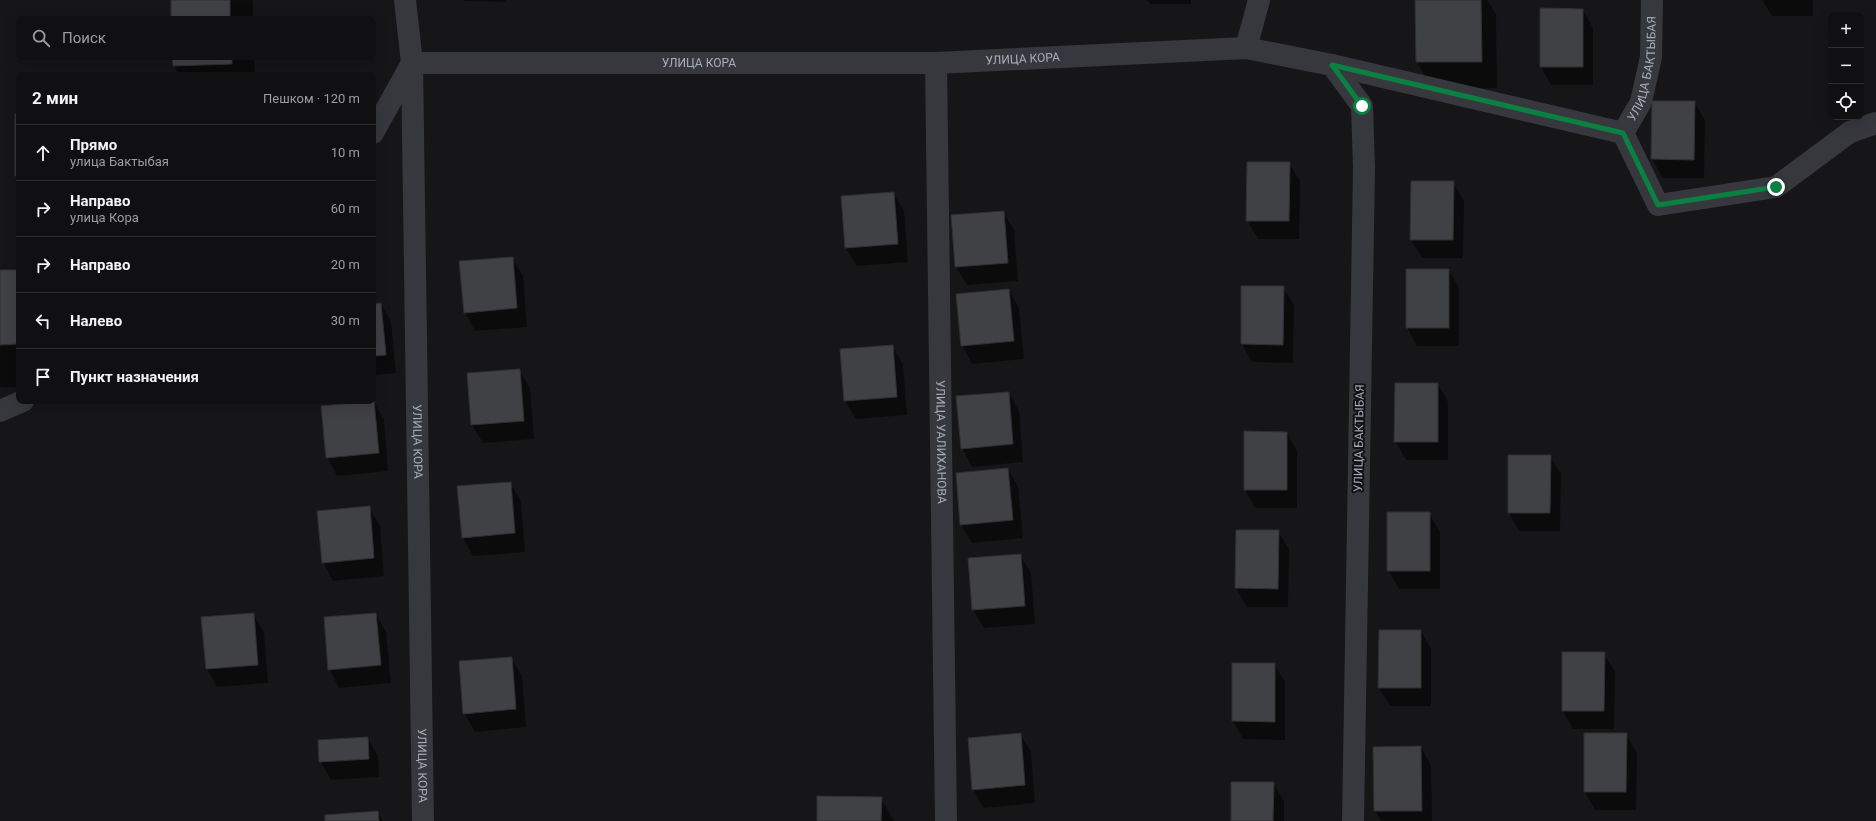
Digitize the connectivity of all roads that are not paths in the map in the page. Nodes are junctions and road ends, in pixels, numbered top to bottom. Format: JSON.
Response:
{"nodes":[{"id":1,"x":405,"y":0,"type":"edge"},
{"id":2,"x":1259,"y":0,"type":"edge"},
{"id":3,"x":1652,"y":0,"type":"edge"},
{"id":4,"x":1246,"y":48,"type":"junction"},
{"id":5,"x":412,"y":63,"type":"junction"},
{"id":6,"x":936,"y":63,"type":"junction"},
{"id":7,"x":1332,"y":65,"type":"junction"},
{"id":8,"x":1876,"y":123,"type":"edge"},
{"id":9,"x":376,"y":128,"type":"edge"},
{"id":10,"x":1623,"y":133,"type":"junction"},
{"id":11,"x":16,"y":404,"type":"edge"},
{"id":12,"x":0,"y":411,"type":"edge"},
{"id":13,"x":423,"y":821,"type":"edge"},
{"id":14,"x":946,"y":821,"type":"edge"},
{"id":15,"x":1353,"y":821,"type":"edge"}],
"edges":[{"from":1,"to":5,"type":"street","name":"УЛИЦА КОРА"},
{"from":2,"to":4,"type":"street"},
{"from":3,"to":10,"type":"street","name":"УЛИЦА БАКТЫБАЯ"},
{"from":4,"to":6,"type":"street","name":"УЛИЦА КОРА"},
{"from":4,"to":7,"type":"street","name":"УЛИЦА КОРА"},
{"from":5,"to":6,"type":"street","name":"УЛИЦА КОРА"},
{"from":5,"to":9,"type":"street"},
{"from":5,"to":13,"type":"street","name":"УЛИЦА КОРА"},
{"from":6,"to":14,"type":"street","name":"УЛИЦА УАЛИХАНОВА"},
{"from":7,"to":10,"type":"street","name":"УЛИЦА КОРА"},
{"from":7,"to":15,"type":"street","name":"УЛИЦА БАКТЫБАЯ"},
{"from":8,"to":10,"type":"street"},
{"from":11,"to":12,"type":"street"}]}
